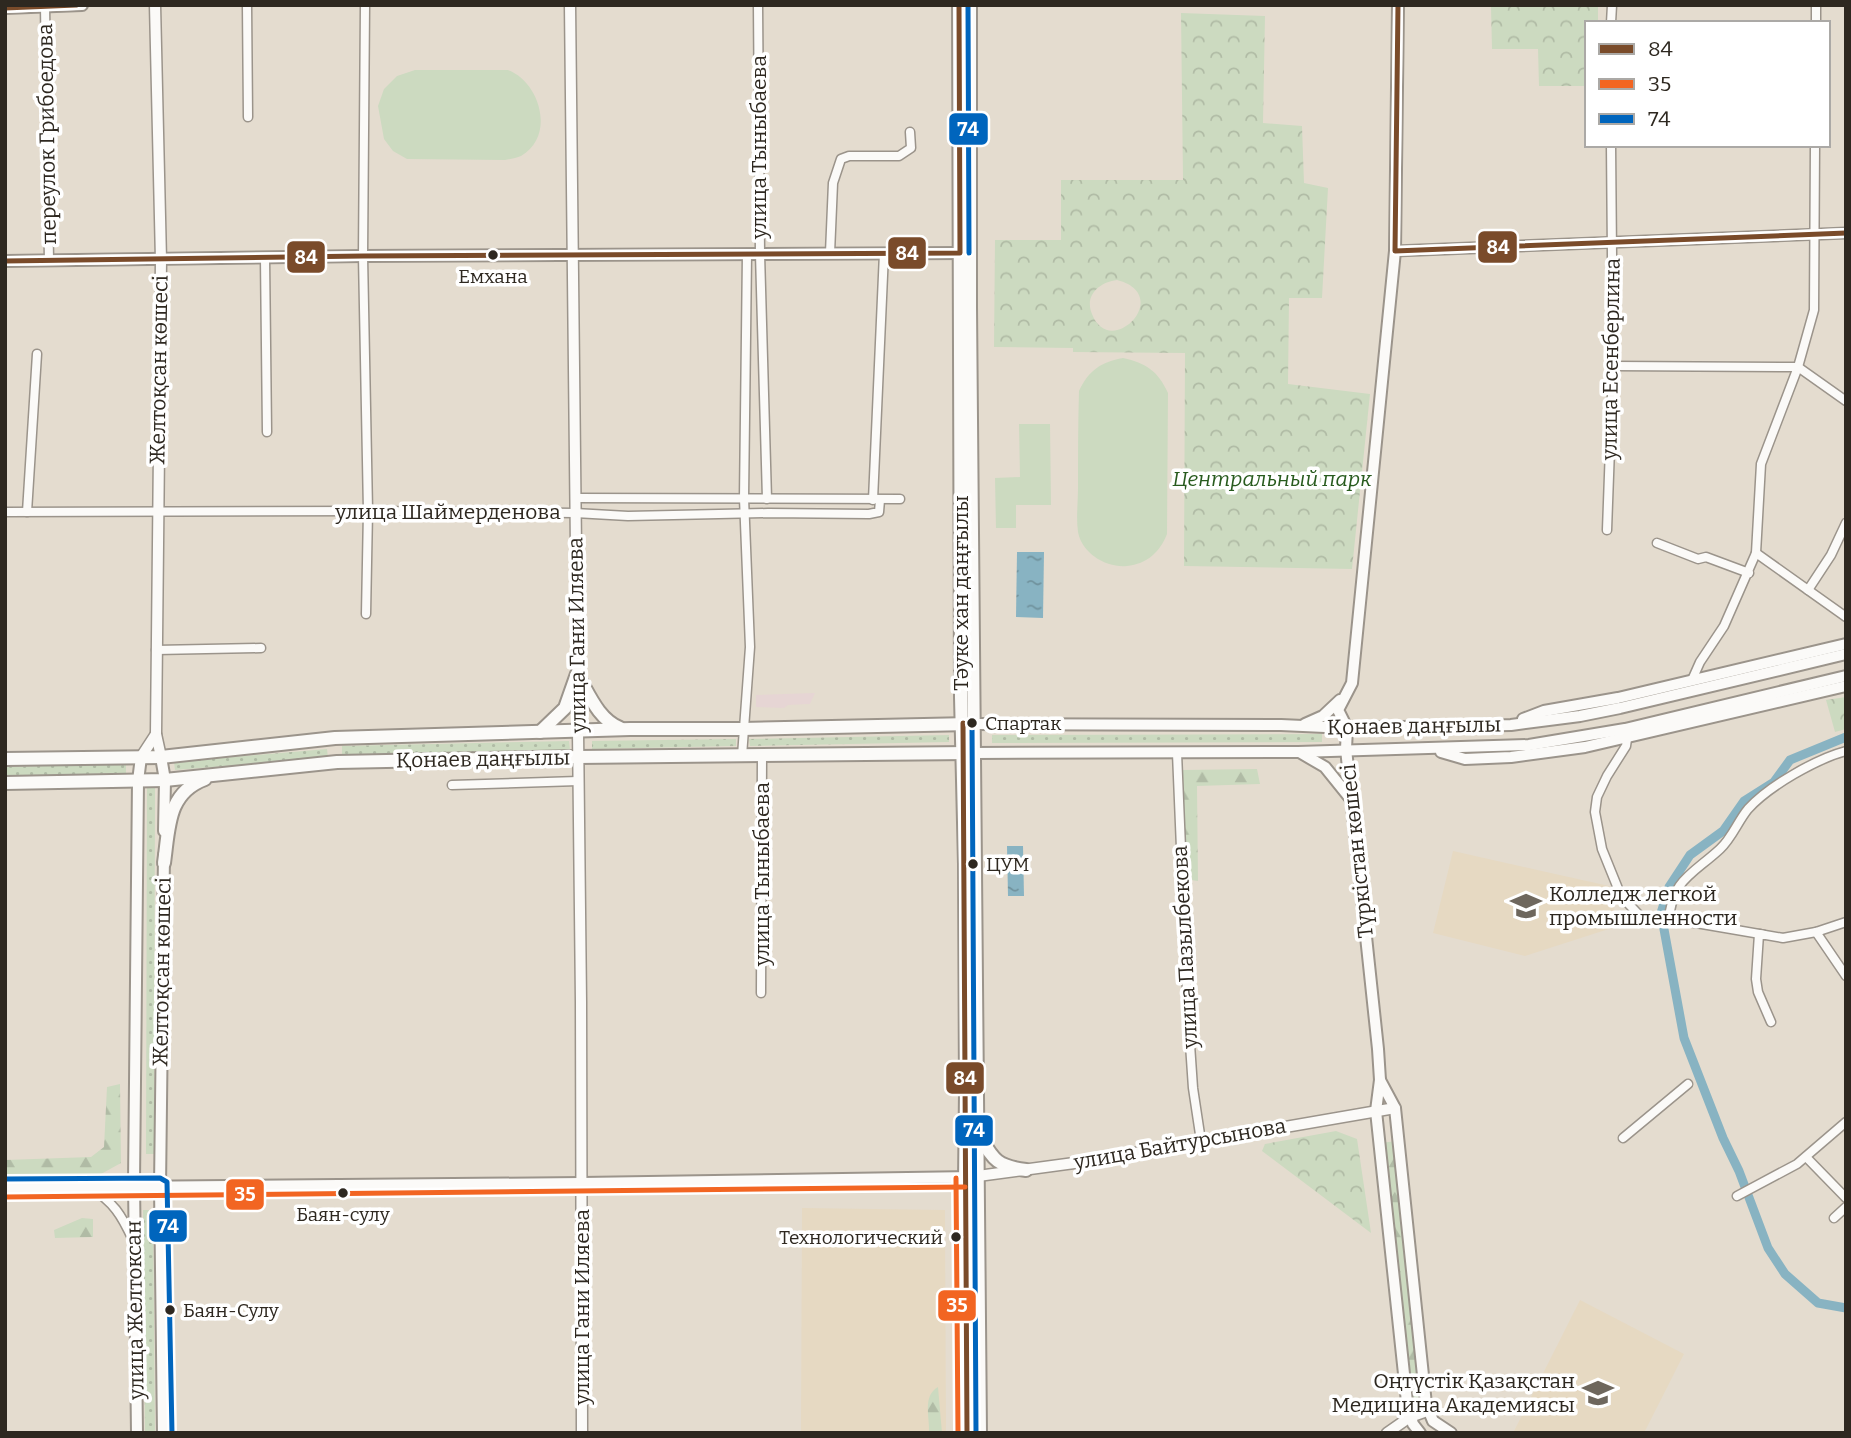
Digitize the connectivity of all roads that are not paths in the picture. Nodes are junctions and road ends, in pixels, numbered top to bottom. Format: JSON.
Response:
{"nodes":[{"id":1,"x":82,"y":5,"type":"edge"},
{"id":2,"x":155,"y":5,"type":"edge"},
{"id":3,"x":247,"y":5,"type":"edge"},
{"id":4,"x":365,"y":5,"type":"edge"},
{"id":5,"x":570,"y":5,"type":"edge"},
{"id":6,"x":758,"y":5,"type":"edge"},
{"id":7,"x":959,"y":5,"type":"edge"},
{"id":8,"x":970,"y":5,"type":"edge"},
{"id":9,"x":1398,"y":5,"type":"edge"},
{"id":10,"x":23,"y":6,"type":"edge"},
{"id":11,"x":44,"y":6,"type":"edge"},
{"id":12,"x":5,"y":8,"type":"edge"},
{"id":13,"x":248,"y":117,"type":"dead end"},
{"id":14,"x":910,"y":132,"type":"dead end"},
{"id":15,"x":1611,"y":147,"type":"edge"},
{"id":16,"x":1815,"y":147,"type":"edge"},
{"id":17,"x":1846,"y":233,"type":"edge"},
{"id":18,"x":1815,"y":235,"type":"junction"},
{"id":19,"x":1613,"y":243,"type":"junction"},
{"id":20,"x":1395,"y":251,"type":"junction"},
{"id":21,"x":830,"y":253,"type":"junction"},
{"id":22,"x":884,"y":253,"type":"junction"},
{"id":23,"x":965,"y":253,"type":"junction"},
{"id":24,"x":747,"y":254,"type":"junction"},
{"id":25,"x":760,"y":254,"type":"junction"},
{"id":26,"x":363,"y":256,"type":"junction"},
{"id":27,"x":572,"y":256,"type":"junction"},
{"id":28,"x":265,"y":258,"type":"junction"},
{"id":29,"x":161,"y":260,"type":"junction"},
{"id":30,"x":5,"y":261,"type":"edge"},
{"id":31,"x":49,"y":261,"type":"junction"},
{"id":32,"x":37,"y":354,"type":"dead end"},
{"id":33,"x":1613,"y":366,"type":"junction"},
{"id":34,"x":1798,"y":367,"type":"junction"},
{"id":35,"x":1846,"y":401,"type":"edge"},
{"id":36,"x":267,"y":432,"type":"dead end"},
{"id":37,"x":575,"y":498,"type":"junction"},
{"id":38,"x":744,"y":498,"type":"junction"},
{"id":39,"x":767,"y":499,"type":"junction"},
{"id":40,"x":900,"y":499,"type":"dead end"},
{"id":41,"x":877,"y":500,"type":"junction"},
{"id":42,"x":157,"y":510,"type":"junction"},
{"id":43,"x":368,"y":511,"type":"junction"},
{"id":44,"x":5,"y":512,"type":"edge"},
{"id":45,"x":27,"y":512,"type":"junction"},
{"id":46,"x":575,"y":513,"type":"junction"},
{"id":47,"x":745,"y":514,"type":"junction"},
{"id":48,"x":1846,"y":523,"type":"edge"},
{"id":49,"x":1607,"y":530,"type":"dead end"},
{"id":50,"x":1657,"y":543,"type":"dead end"},
{"id":51,"x":1756,"y":553,"type":"junction"},
{"id":52,"x":1749,"y":573,"type":"junction"},
{"id":53,"x":1808,"y":590,"type":"junction"},
{"id":54,"x":366,"y":614,"type":"dead end"},
{"id":55,"x":1846,"y":617,"type":"edge"},
{"id":56,"x":1846,"y":644,"type":"edge"},
{"id":57,"x":261,"y":648,"type":"dead end"},
{"id":58,"x":156,"y":650,"type":"junction"},
{"id":59,"x":1846,"y":654,"type":"edge"},
{"id":60,"x":1790,"y":655,"type":"junction"},
{"id":61,"x":1813,"y":661,"type":"junction"},
{"id":62,"x":577,"y":674,"type":"junction"},
{"id":63,"x":1846,"y":676,"type":"edge"},
{"id":64,"x":1692,"y":680,"type":"junction"},
{"id":65,"x":1352,"y":683,"type":"junction"},
{"id":66,"x":1846,"y":686,"type":"edge"},
{"id":67,"x":961,"y":697,"type":"junction"},
{"id":68,"x":934,"y":723,"type":"junction"},
{"id":69,"x":968,"y":724,"type":"junction"},
{"id":70,"x":1511,"y":725,"type":"junction"},
{"id":71,"x":1300,"y":726,"type":"junction"},
{"id":72,"x":1347,"y":728,"type":"junction"},
{"id":73,"x":624,"y":729,"type":"junction"},
{"id":74,"x":742,"y":729,"type":"junction"},
{"id":75,"x":578,"y":731,"type":"junction"},
{"id":76,"x":540,"y":732,"type":"junction"},
{"id":77,"x":156,"y":734,"type":"junction"},
{"id":78,"x":335,"y":738,"type":"junction"},
{"id":79,"x":1627,"y":739,"type":"junction"},
{"id":80,"x":1528,"y":744,"type":"junction"},
{"id":81,"x":1428,"y":748,"type":"junction"},
{"id":82,"x":1346,"y":749,"type":"junction"},
{"id":83,"x":1846,"y":751,"type":"edge"},
{"id":84,"x":1298,"y":752,"type":"junction"},
{"id":85,"x":968,"y":753,"type":"junction"},
{"id":86,"x":1177,"y":753,"type":"junction"},
{"id":87,"x":1543,"y":754,"type":"junction"},
{"id":88,"x":742,"y":755,"type":"junction"},
{"id":89,"x":762,"y":755,"type":"junction"},
{"id":90,"x":141,"y":757,"type":"junction"},
{"id":91,"x":161,"y":757,"type":"junction"},
{"id":92,"x":578,"y":757,"type":"junction"},
{"id":93,"x":5,"y":759,"type":"edge"},
{"id":94,"x":337,"y":762,"type":"junction"},
{"id":95,"x":216,"y":775,"type":"junction"},
{"id":96,"x":164,"y":780,"type":"junction"},
{"id":97,"x":138,"y":781,"type":"junction"},
{"id":98,"x":578,"y":781,"type":"junction"},
{"id":99,"x":5,"y":783,"type":"edge"},
{"id":100,"x":452,"y":785,"type":"dead end"},
{"id":101,"x":1351,"y":798,"type":"junction"},
{"id":102,"x":164,"y":863,"type":"junction"},
{"id":103,"x":1669,"y":921,"type":"junction"},
{"id":104,"x":1846,"y":922,"type":"edge"},
{"id":105,"x":1816,"y":933,"type":"junction"},
{"id":106,"x":1764,"y":935,"type":"junction"},
{"id":107,"x":1846,"y":976,"type":"edge"},
{"id":108,"x":761,"y":993,"type":"dead end"},
{"id":109,"x":1771,"y":1022,"type":"dead end"},
{"id":110,"x":1380,"y":1080,"type":"junction"},
{"id":111,"x":1688,"y":1084,"type":"dead end"},
{"id":112,"x":1395,"y":1108,"type":"junction"},
{"id":113,"x":1376,"y":1111,"type":"junction"},
{"id":114,"x":1846,"y":1122,"type":"edge"},
{"id":115,"x":977,"y":1132,"type":"junction"},
{"id":116,"x":1623,"y":1138,"type":"dead end"},
{"id":117,"x":1201,"y":1141,"type":"junction"},
{"id":118,"x":1806,"y":1157,"type":"junction"},
{"id":119,"x":1026,"y":1170,"type":"junction"},
{"id":120,"x":971,"y":1177,"type":"junction"},
{"id":121,"x":582,"y":1184,"type":"junction"},
{"id":122,"x":90,"y":1187,"type":"junction"},
{"id":123,"x":134,"y":1187,"type":"junction"},
{"id":124,"x":160,"y":1187,"type":"junction"},
{"id":125,"x":5,"y":1188,"type":"edge"},
{"id":126,"x":1737,"y":1196,"type":"dead end"},
{"id":127,"x":1846,"y":1198,"type":"edge"},
{"id":128,"x":1846,"y":1207,"type":"edge"},
{"id":129,"x":1834,"y":1218,"type":"dead end"},
{"id":130,"x":135,"y":1243,"type":"junction"},
{"id":131,"x":1430,"y":1416,"type":"junction"},
{"id":132,"x":1410,"y":1417,"type":"junction"},
{"id":133,"x":1418,"y":1432,"type":"edge"},
{"id":134,"x":137,"y":1433,"type":"edge"},
{"id":135,"x":163,"y":1433,"type":"edge"},
{"id":136,"x":582,"y":1433,"type":"edge"},
{"id":137,"x":967,"y":1433,"type":"edge"},
{"id":138,"x":980,"y":1433,"type":"edge"},
{"id":139,"x":1388,"y":1433,"type":"edge"},
{"id":140,"x":1451,"y":1433,"type":"edge"}],
"edges":[{"from":1,"to":11,"type":"main road"},
{"from":2,"to":29,"type":"street","name":"Желтоқсан көшесі"},
{"from":3,"to":13,"type":"street"},
{"from":4,"to":26,"type":"street"},
{"from":5,"to":27,"type":"street","name":"улица Гани Иляева"},
{"from":6,"to":25,"type":"street","name":"улица Тыныбаева"},
{"from":7,"to":23,"type":"main road","name":"Тәуке хан даңғылы"},
{"from":8,"to":23,"type":"main road","name":"Тәуке хан даңғылы"},
{"from":9,"to":20,"type":"main road","name":"Түркістан көшесі"},
{"from":10,"to":11,"type":"main road"},
{"from":10,"to":12,"type":"main road"},
{"from":11,"to":31,"type":"street","name":"переулок Грибоедова"},
{"from":14,"to":21,"type":"street"},
{"from":15,"to":19,"type":"street","name":"улица Есенберлина"},
{"from":16,"to":18,"type":"street"},
{"from":17,"to":18,"type":"street"},
{"from":18,"to":19,"type":"street"},
{"from":18,"to":34,"type":"street"},
{"from":19,"to":20,"type":"street"},
{"from":19,"to":33,"type":"street","name":"улица Есенберлина"},
{"from":20,"to":65,"type":"main road","name":"Түркістан көшесі"},
{"from":21,"to":22,"type":"main road"},
{"from":21,"to":25,"type":"main road"},
{"from":22,"to":23,"type":"main road"},
{"from":22,"to":41,"type":"street"},
{"from":23,"to":67,"type":"main road","name":"Тәуке хан даңғылы"},
{"from":23,"to":69,"type":"main road","name":"Тәуке хан даңғылы"},
{"from":24,"to":25,"type":"main road"},
{"from":24,"to":27,"type":"main road"},
{"from":24,"to":38,"type":"street","name":"улица Тыныбаева"},
{"from":25,"to":39,"type":"street","name":"улица Тыныбаева"},
{"from":26,"to":27,"type":"main road"},
{"from":26,"to":28,"type":"main road"},
{"from":26,"to":43,"type":"street"},
{"from":27,"to":37,"type":"street","name":"улица Гани Иляева"},
{"from":28,"to":29,"type":"main road"},
{"from":28,"to":36,"type":"street"},
{"from":29,"to":31,"type":"main road"},
{"from":29,"to":42,"type":"street","name":"Желтоқсан көшесі"},
{"from":30,"to":31,"type":"main road"},
{"from":32,"to":45,"type":"street"},
{"from":33,"to":34,"type":"street"},
{"from":33,"to":49,"type":"street","name":"улица Есенберлина"},
{"from":34,"to":35,"type":"street"},
{"from":34,"to":51,"type":"street"},
{"from":37,"to":38,"type":"street","name":"улица Шаймерденова"},
{"from":37,"to":46,"type":"street","name":"улица Гани Иляева"},
{"from":38,"to":39,"type":"street","name":"улица Шаймерденова"},
{"from":38,"to":47,"type":"street","name":"улица Тыныбаева"},
{"from":39,"to":41,"type":"street","name":"улица Шаймерденова"},
{"from":40,"to":41,"type":"street","name":"улица Шаймерденова"},
{"from":41,"to":47,"type":"street","name":"улица Шаймерденова"},
{"from":42,"to":43,"type":"street","name":"улица Шаймерденова"},
{"from":42,"to":45,"type":"street","name":"улица Шаймерденова"},
{"from":42,"to":58,"type":"street","name":"Желтоқсан көшесі"},
{"from":43,"to":46,"type":"street","name":"улица Шаймерденова"},
{"from":43,"to":54,"type":"street"},
{"from":44,"to":45,"type":"street","name":"улица Шаймерденова"},
{"from":46,"to":47,"type":"street","name":"улица Шаймерденова"},
{"from":46,"to":62,"type":"street","name":"улица Гани Иляева"},
{"from":47,"to":74,"type":"street","name":"улица Тыныбаева"},
{"from":48,"to":53,"type":"street"},
{"from":50,"to":52,"type":"street"},
{"from":51,"to":52,"type":"street"},
{"from":51,"to":53,"type":"street"},
{"from":52,"to":64,"type":"street"},
{"from":53,"to":55,"type":"street"},
{"from":56,"to":60,"type":"main road"},
{"from":57,"to":58,"type":"street"},
{"from":58,"to":77,"type":"street","name":"Желтоқсан көшесі"},
{"from":59,"to":61,"type":"main road","name":"Қонаев даңғылы"},
{"from":60,"to":61,"type":"main road"},
{"from":60,"to":64,"type":"main road"},
{"from":61,"to":70,"type":"main road","name":"Қонаев даңғылы"},
{"from":62,"to":73,"type":"main road"},
{"from":62,"to":75,"type":"street","name":"улица Гани Иляева"},
{"from":62,"to":76,"type":"main road"},
{"from":63,"to":80,"type":"main road","name":"Қонаев даңғылы"},
{"from":64,"to":70,"type":"main road"},
{"from":65,"to":71,"type":"main road"},
{"from":65,"to":72,"type":"main road","name":"Түркістан көшесі"},
{"from":66,"to":79,"type":"main road"},
{"from":67,"to":68,"type":"main road"},
{"from":67,"to":69,"type":"main road","name":"Тәуке хан даңғылы"},
{"from":68,"to":69,"type":"main road"},
{"from":68,"to":74,"type":"main road","name":"Қонаев даңғылы"},
{"from":69,"to":71,"type":"main road","name":"Қонаев даңғылы"},
{"from":69,"to":85,"type":"main road","name":"Тәуке хан даңғылы"},
{"from":70,"to":72,"type":"main road","name":"Қонаев даңғылы"},
{"from":71,"to":72,"type":"main road","name":"Қонаев даңғылы"},
{"from":72,"to":82,"type":"main road","name":"Түркістан көшесі"},
{"from":73,"to":74,"type":"main road","name":"Қонаев даңғылы"},
{"from":73,"to":75,"type":"main road","name":"Қонаев даңғылы"},
{"from":74,"to":88,"type":"street","name":"улица Тыныбаева"},
{"from":75,"to":76,"type":"main road","name":"Қонаев даңғылы"},
{"from":75,"to":92,"type":"street","name":"улица Гани Иляева"},
{"from":76,"to":78,"type":"main road","name":"Қонаев даңғылы"},
{"from":77,"to":90,"type":"street"},
{"from":77,"to":91,"type":"street"},
{"from":78,"to":91,"type":"main road","name":"Қонаев даңғылы"},
{"from":78,"to":94,"type":"main road"},
{"from":79,"to":87,"type":"main road"},
{"from":79,"to":103,"type":"street"},
{"from":80,"to":81,"type":"main road","name":"Қонаев даңғылы"},
{"from":80,"to":87,"type":"main road"},
{"from":81,"to":82,"type":"main road","name":"Қонаев даңғылы"},
{"from":81,"to":87,"type":"main road"},
{"from":82,"to":84,"type":"main road","name":"Қонаев даңғылы"},
{"from":82,"to":101,"type":"main road","name":"Түркістан көшесі"},
{"from":83,"to":103,"type":"street"},
{"from":84,"to":86,"type":"main road","name":"Қонаев даңғылы"},
{"from":84,"to":101,"type":"main road"},
{"from":85,"to":86,"type":"main road","name":"Қонаев даңғылы"},
{"from":85,"to":89,"type":"main road","name":"Қонаев даңғылы"},
{"from":85,"to":115,"type":"main road","name":"Тәуке хан даңғылы"},
{"from":85,"to":120,"type":"main road","name":"Тәуке хан даңғылы"},
{"from":86,"to":117,"type":"street","name":"улица Пазылбекова"},
{"from":88,"to":89,"type":"main road","name":"Қонаев даңғылы"},
{"from":88,"to":92,"type":"main road","name":"Қонаев даңғылы"},
{"from":89,"to":108,"type":"street","name":"улица Тыныбаева"},
{"from":90,"to":91,"type":"main road","name":"Қонаев даңғылы"},
{"from":90,"to":93,"type":"main road","name":"Қонаев даңғылы"},
{"from":90,"to":97,"type":"main road","name":"Желтоқсан көшесі"},
{"from":91,"to":96,"type":"main road","name":"Желтоқсан көшесі"},
{"from":92,"to":94,"type":"main road","name":"Қонаев даңғылы"},
{"from":92,"to":98,"type":"street","name":"улица Гани Иляева"},
{"from":94,"to":95,"type":"main road","name":"Қонаев даңғылы"},
{"from":95,"to":96,"type":"main road","name":"Қонаев даңғылы"},
{"from":95,"to":102,"type":"main road"},
{"from":96,"to":97,"type":"main road","name":"Қонаев даңғылы"},
{"from":96,"to":102,"type":"main road","name":"Желтоқсан көшесі"},
{"from":97,"to":99,"type":"main road","name":"Қонаев даңғылы"},
{"from":97,"to":123,"type":"main road","name":"Желтоқсан көшесі"},
{"from":98,"to":100,"type":"street"},
{"from":98,"to":121,"type":"street","name":"улица Гани Иляева"},
{"from":101,"to":110,"type":"main road","name":"Түркістан көшесі"},
{"from":102,"to":124,"type":"main road","name":"Желтоқсан көшесі"},
{"from":103,"to":106,"type":"street"},
{"from":104,"to":105,"type":"street"},
{"from":105,"to":106,"type":"street"},
{"from":105,"to":107,"type":"street"},
{"from":106,"to":109,"type":"street"},
{"from":110,"to":112,"type":"main road","name":"Түркістан көшесі"},
{"from":110,"to":113,"type":"main road","name":"Түркістан көшесі"},
{"from":111,"to":116,"type":"street"},
{"from":112,"to":113,"type":"street","name":"улица Байтурсынова"},
{"from":112,"to":131,"type":"main road","name":"Түркістан көшесі"},
{"from":113,"to":117,"type":"street","name":"улица Байтурсынова"},
{"from":113,"to":132,"type":"main road","name":"Түркістан көшесі"},
{"from":114,"to":118,"type":"street"},
{"from":115,"to":119,"type":"main road"},
{"from":115,"to":120,"type":"main road","name":"Тәуке хан даңғылы"},
{"from":117,"to":119,"type":"street","name":"улица Байтурсынова"},
{"from":118,"to":126,"type":"street"},
{"from":118,"to":127,"type":"street"},
{"from":119,"to":120,"type":"street","name":"улица Байтурсынова"},
{"from":120,"to":121,"type":"main road"},
{"from":120,"to":137,"type":"main road","name":"Тәуке хан даңғылы"},
{"from":120,"to":138,"type":"main road","name":"Тәуке хан даңғылы"},
{"from":121,"to":124,"type":"main road"},
{"from":121,"to":136,"type":"street","name":"улица Гани Иляева"},
{"from":122,"to":123,"type":"main road"},
{"from":122,"to":125,"type":"main road"},
{"from":122,"to":130,"type":"street"},
{"from":123,"to":124,"type":"main road"},
{"from":123,"to":130,"type":"main road","name":"улица Желтоксан"},
{"from":124,"to":135,"type":"main road","name":"улица Желтоксан"},
{"from":128,"to":129,"type":"street"},
{"from":130,"to":134,"type":"main road","name":"улица Желтоксан"},
{"from":131,"to":132,"type":"street"},
{"from":131,"to":133,"type":"street"},
{"from":131,"to":140,"type":"main road"},
{"from":132,"to":133,"type":"main road"},
{"from":132,"to":139,"type":"street"}]}
